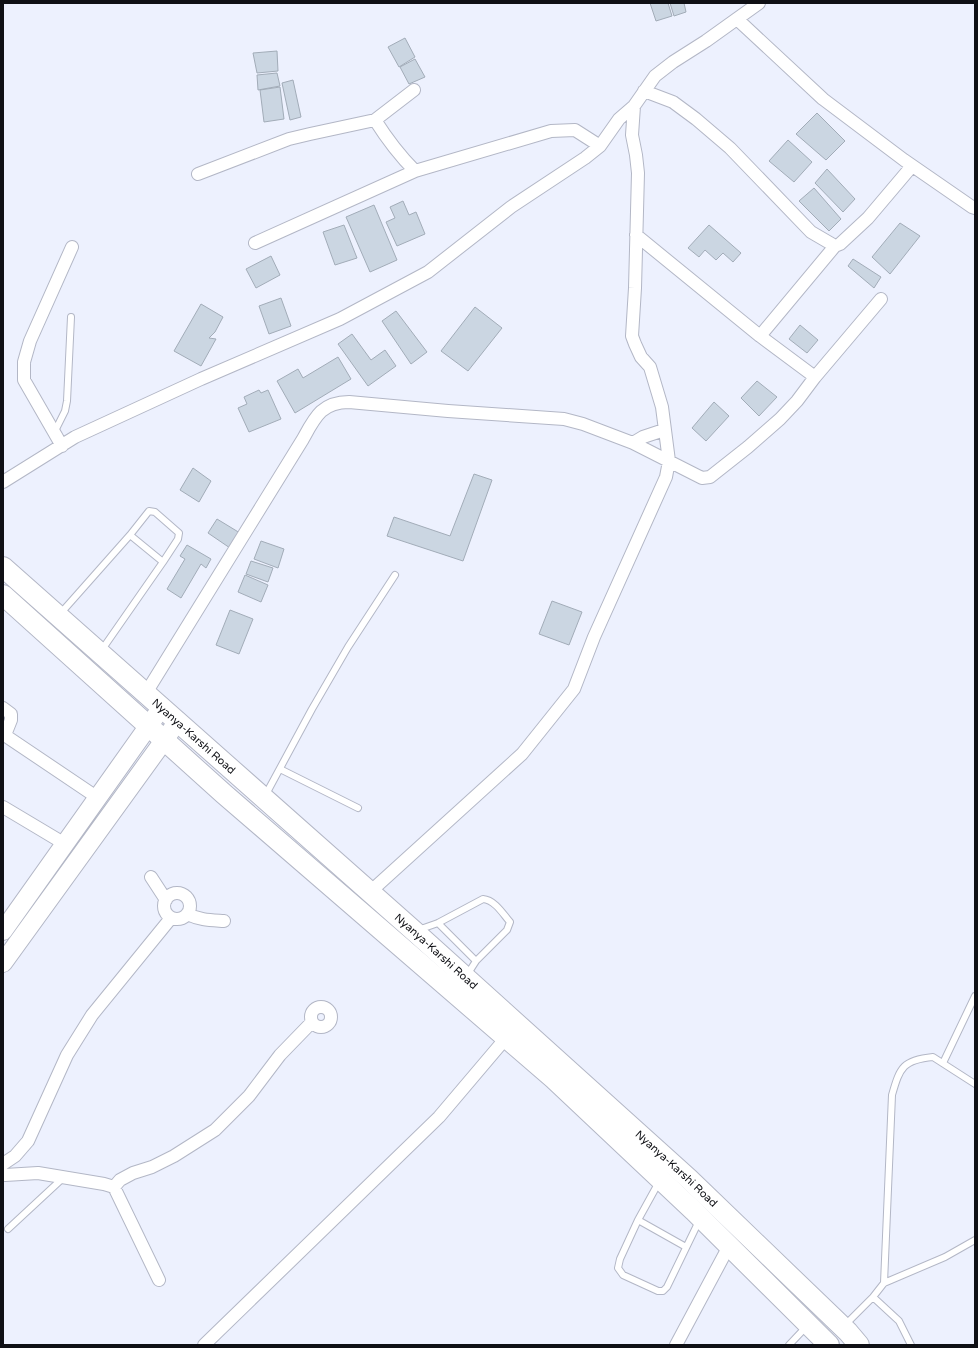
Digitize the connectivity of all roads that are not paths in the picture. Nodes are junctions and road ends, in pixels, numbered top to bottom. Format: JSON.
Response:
{"nodes":[{"id":1,"x":759,"y":3,"type":"edge"},
{"id":2,"x":737,"y":19,"type":"junction"},
{"id":3,"x":414,"y":90,"type":"dead end"},
{"id":4,"x":644,"y":91,"type":"junction"},
{"id":5,"x":634,"y":106,"type":"junction"},
{"id":6,"x":375,"y":120,"type":"junction"},
{"id":7,"x":600,"y":146,"type":"junction"},
{"id":8,"x":912,"y":166,"type":"junction"},
{"id":9,"x":415,"y":171,"type":"junction"},
{"id":10,"x":198,"y":174,"type":"dead end"},
{"id":11,"x":975,"y":208,"type":"edge"},
{"id":12,"x":636,"y":235,"type":"junction"},
{"id":13,"x":255,"y":242,"type":"dead end"},
{"id":14,"x":72,"y":246,"type":"dead end"},
{"id":15,"x":835,"y":246,"type":"junction"},
{"id":16,"x":881,"y":299,"type":"dead end"},
{"id":17,"x":71,"y":317,"type":"dead end"},
{"id":18,"x":760,"y":336,"type":"junction"},
{"id":19,"x":815,"y":377,"type":"junction"},
{"id":20,"x":664,"y":430,"type":"junction"},
{"id":21,"x":54,"y":432,"type":"junction"},
{"id":22,"x":633,"y":443,"type":"junction"},
{"id":23,"x":62,"y":446,"type":"junction"},
{"id":24,"x":669,"y":461,"type":"junction"},
{"id":25,"x":3,"y":482,"type":"edge"},
{"id":26,"x":130,"y":536,"type":"junction"},
{"id":27,"x":163,"y":562,"type":"junction"},
{"id":28,"x":3,"y":567,"type":"edge"},
{"id":29,"x":395,"y":575,"type":"dead end"},
{"id":30,"x":4,"y":597,"type":"edge"},
{"id":31,"x":59,"y":616,"type":"junction"},
{"id":32,"x":100,"y":652,"type":"junction"},
{"id":33,"x":146,"y":693,"type":"junction"},
{"id":34,"x":162,"y":707,"type":"junction"},
{"id":35,"x":3,"y":708,"type":"edge"},
{"id":36,"x":178,"y":721,"type":"junction"},
{"id":37,"x":149,"y":726,"type":"junction"},
{"id":38,"x":4,"y":734,"type":"edge"},
{"id":39,"x":164,"y":740,"type":"junction"},
{"id":40,"x":280,"y":769,"type":"junction"},
{"id":41,"x":98,"y":798,"type":"junction"},
{"id":42,"x":265,"y":798,"type":"junction"},
{"id":43,"x":3,"y":807,"type":"edge"},
{"id":44,"x":358,"y":808,"type":"dead end"},
{"id":45,"x":65,"y":844,"type":"junction"},
{"id":46,"x":152,"y":877,"type":"dead end"},
{"id":47,"x":370,"y":892,"type":"junction"},
{"id":48,"x":166,"y":900,"type":"junction"},
{"id":49,"x":187,"y":914,"type":"junction"},
{"id":50,"x":171,"y":918,"type":"junction"},
{"id":51,"x":224,"y":921,"type":"dead end"},
{"id":52,"x":438,"y":923,"type":"junction"},
{"id":53,"x":3,"y":931,"type":"edge"},
{"id":54,"x":414,"y":931,"type":"junction"},
{"id":55,"x":476,"y":960,"type":"junction"},
{"id":56,"x":3,"y":963,"type":"edge"},
{"id":57,"x":453,"y":975,"type":"junction"},
{"id":58,"x":975,"y":996,"type":"edge"},
{"id":59,"x":312,"y":1022,"type":"dead end"},
{"id":60,"x":506,"y":1038,"type":"junction"},
{"id":61,"x":943,"y":1063,"type":"junction"},
{"id":62,"x":975,"y":1084,"type":"edge"},
{"id":63,"x":4,"y":1173,"type":"edge"},
{"id":64,"x":64,"y":1177,"type":"junction"},
{"id":65,"x":661,"y":1180,"type":"junction"},
{"id":66,"x":114,"y":1187,"type":"junction"},
{"id":67,"x":701,"y":1218,"type":"junction"},
{"id":68,"x":638,"y":1220,"type":"junction"},
{"id":69,"x":8,"y":1229,"type":"dead end"},
{"id":70,"x":975,"y":1240,"type":"edge"},
{"id":71,"x":729,"y":1246,"type":"junction"},
{"id":72,"x":686,"y":1247,"type":"junction"},
{"id":73,"x":159,"y":1280,"type":"dead end"},
{"id":74,"x":884,"y":1283,"type":"junction"},
{"id":75,"x":873,"y":1297,"type":"junction"},
{"id":76,"x":808,"y":1324,"type":"junction"},
{"id":77,"x":844,"y":1327,"type":"junction"},
{"id":78,"x":204,"y":1345,"type":"edge"},
{"id":79,"x":676,"y":1345,"type":"edge"},
{"id":80,"x":789,"y":1345,"type":"edge"},
{"id":81,"x":828,"y":1345,"type":"edge"},
{"id":82,"x":859,"y":1345,"type":"edge"},
{"id":83,"x":911,"y":1345,"type":"edge"}],
"edges":[{"from":1,"to":2,"type":"street"},
{"from":2,"to":4,"type":"street"},
{"from":2,"to":8,"type":"street"},
{"from":3,"to":6,"type":"street"},
{"from":4,"to":5,"type":"street"},
{"from":4,"to":15,"type":"street"},
{"from":5,"to":7,"type":"street"},
{"from":5,"to":12,"type":"street"},
{"from":6,"to":9,"type":"street"},
{"from":6,"to":10,"type":"street"},
{"from":7,"to":9,"type":"street"},
{"from":7,"to":23,"type":"street"},
{"from":8,"to":11,"type":"street"},
{"from":8,"to":15,"type":"street"},
{"from":9,"to":13,"type":"street"},
{"from":12,"to":18,"type":"street"},
{"from":12,"to":20,"type":"street"},
{"from":14,"to":21,"type":"street"},
{"from":15,"to":18,"type":"street"},
{"from":16,"to":19,"type":"street"},
{"from":17,"to":21,"type":"lane"},
{"from":18,"to":19,"type":"street"},
{"from":19,"to":24,"type":"street"},
{"from":20,"to":22,"type":"street"},
{"from":20,"to":24,"type":"street"},
{"from":21,"to":23,"type":"street"},
{"from":22,"to":24,"type":"street"},
{"from":22,"to":33,"type":"street"},
{"from":23,"to":25,"type":"street"},
{"from":24,"to":47,"type":"street"},
{"from":26,"to":27,"type":"lane"},
{"from":26,"to":27,"type":"lane"},
{"from":26,"to":31,"type":"lane"},
{"from":27,"to":32,"type":"lane"},
{"from":28,"to":31,"type":"main road","name":"Nyanya-Karshi Road"},
{"from":29,"to":40,"type":"lane"},
{"from":30,"to":37,"type":"main road","name":"Nyanya-Karshi Road"},
{"from":31,"to":32,"type":"main road","name":"Nyanya-Karshi Road"},
{"from":32,"to":33,"type":"main road","name":"Nyanya-Karshi Road"},
{"from":33,"to":34,"type":"main road","name":"Nyanya-Karshi Road"},
{"from":34,"to":36,"type":"main road","name":"Nyanya-Karshi Road"},
{"from":34,"to":37,"type":"street"},
{"from":35,"to":38,"type":"street"},
{"from":36,"to":39,"type":"street"},
{"from":36,"to":42,"type":"main road","name":"Nyanya-Karshi Road"},
{"from":37,"to":39,"type":"main road","name":"Nyanya-Karshi Road"},
{"from":37,"to":41,"type":"street"},
{"from":38,"to":41,"type":"street"},
{"from":39,"to":56,"type":"street"},
{"from":39,"to":57,"type":"main road","name":"Nyanya-Karshi Road"},
{"from":40,"to":42,"type":"lane"},
{"from":40,"to":44,"type":"lane"},
{"from":41,"to":45,"type":"street"},
{"from":42,"to":47,"type":"main road","name":"Nyanya-Karshi Road"},
{"from":43,"to":45,"type":"street"},
{"from":45,"to":53,"type":"street"},
{"from":46,"to":48,"type":"street"},
{"from":47,"to":54,"type":"main road","name":"Nyanya-Karshi Road"},
{"from":48,"to":49,"type":"street"},
{"from":48,"to":50,"type":"street"},
{"from":49,"to":50,"type":"street"},
{"from":49,"to":51,"type":"street"},
{"from":50,"to":63,"type":"street"},
{"from":52,"to":54,"type":"lane"},
{"from":52,"to":55,"type":"lane"},
{"from":52,"to":55,"type":"lane"},
{"from":54,"to":57,"type":"main road","name":"Nyanya-Karshi Road"},
{"from":55,"to":57,"type":"lane"},
{"from":57,"to":60,"type":"main road","name":"Nyanya-Karshi Road"},
{"from":57,"to":77,"type":"main road","name":"Nyanya-Karshi Road"},
{"from":58,"to":61,"type":"lane"},
{"from":59,"to":66,"type":"street"},
{"from":60,"to":65,"type":"main road","name":"Nyanya-Karshi Road"},
{"from":60,"to":78,"type":"street"},
{"from":61,"to":62,"type":"lane"},
{"from":61,"to":74,"type":"lane"},
{"from":63,"to":64,"type":"street"},
{"from":64,"to":66,"type":"street"},
{"from":64,"to":69,"type":"lane"},
{"from":65,"to":67,"type":"main road","name":"Nyanya-Karshi Road"},
{"from":65,"to":68,"type":"lane"},
{"from":66,"to":73,"type":"street"},
{"from":67,"to":71,"type":"main road","name":"Nyanya-Karshi Road"},
{"from":67,"to":72,"type":"lane"},
{"from":68,"to":72,"type":"lane"},
{"from":68,"to":72,"type":"lane"},
{"from":70,"to":74,"type":"lane"},
{"from":71,"to":76,"type":"main road","name":"Nyanya-Karshi Road"},
{"from":71,"to":79,"type":"street"},
{"from":74,"to":75,"type":"lane"},
{"from":75,"to":77,"type":"lane"},
{"from":75,"to":83,"type":"lane"},
{"from":76,"to":80,"type":"lane"},
{"from":76,"to":81,"type":"main road","name":"Nyanya-Karshi Road"},
{"from":77,"to":82,"type":"main road","name":"Nyanya-Karshi Road"}]}
